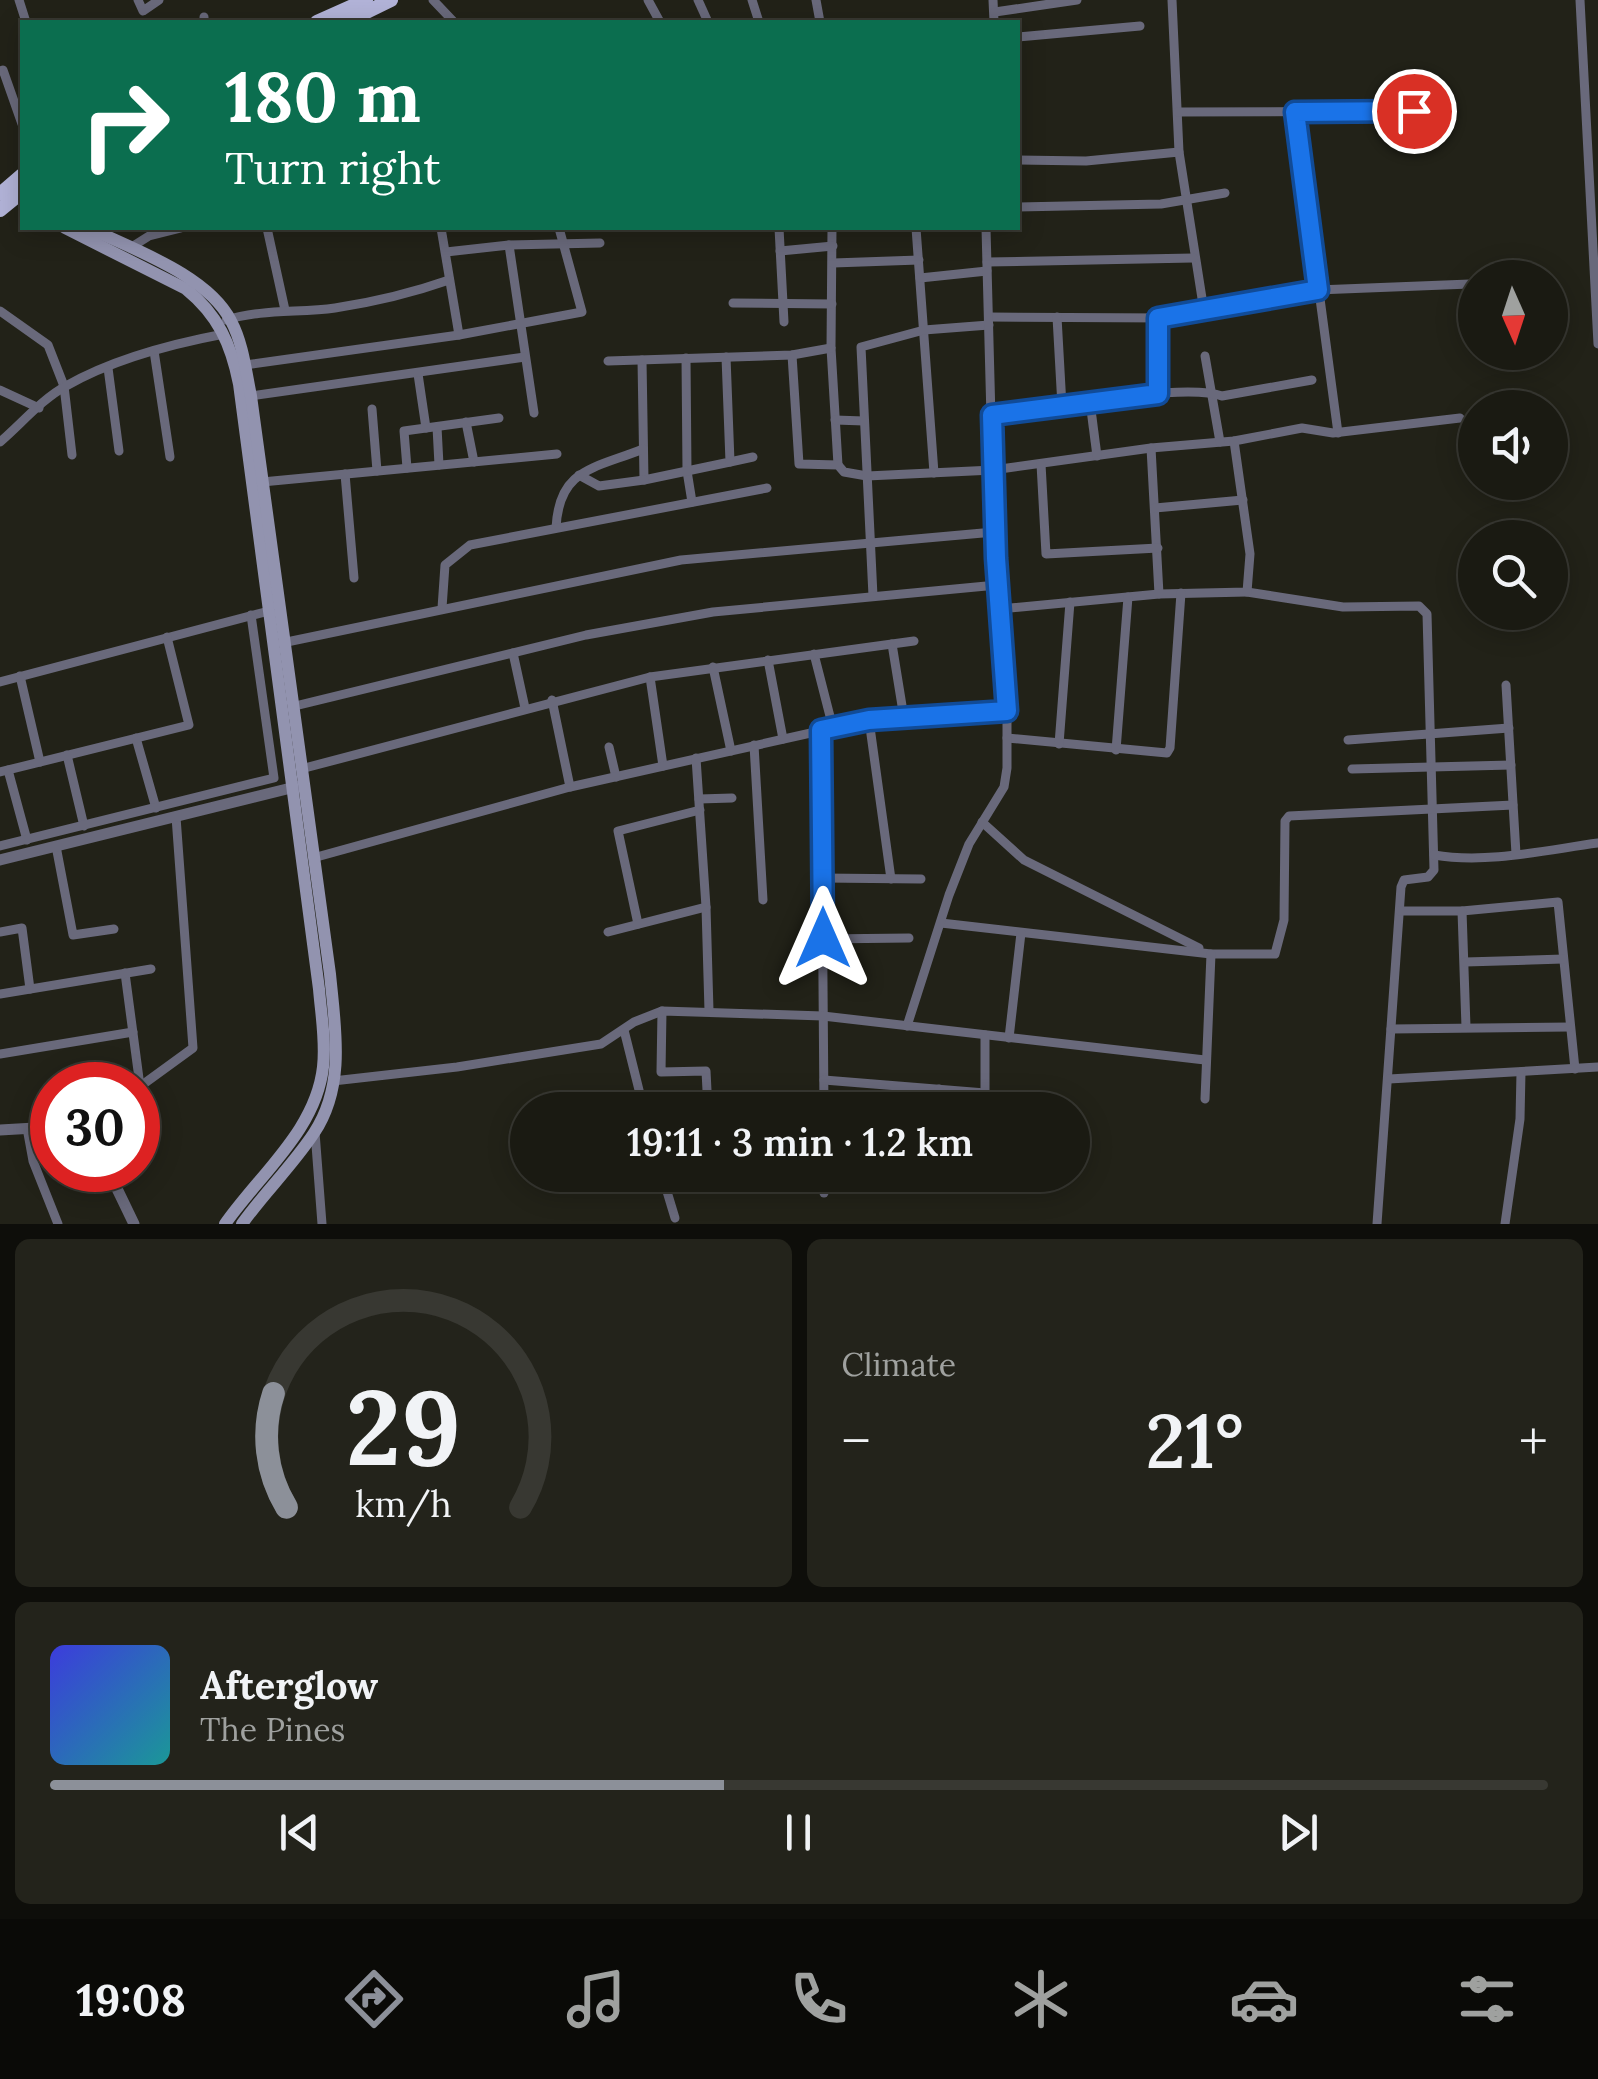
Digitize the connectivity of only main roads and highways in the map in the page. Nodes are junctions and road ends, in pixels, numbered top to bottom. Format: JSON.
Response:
{"nodes":[{"id":1,"x":366,"y":0,"type":"edge"},
{"id":2,"x":390,"y":0,"type":"edge"},
{"id":3,"x":321,"y":20,"type":"edge"},
{"id":4,"x":350,"y":20,"type":"edge"},
{"id":5,"x":16,"y":190,"type":"edge"},
{"id":6,"x":0,"y":210,"type":"edge"},
{"id":7,"x":69,"y":230,"type":"edge"},
{"id":8,"x":93,"y":230,"type":"edge"},
{"id":9,"x":224,"y":325,"type":"junction"},
{"id":10,"x":258,"y":482,"type":"junction"},
{"id":11,"x":280,"y":643,"type":"junction"},
{"id":12,"x":296,"y":770,"type":"junction"},
{"id":13,"x":298,"y":786,"type":"junction"},
{"id":14,"x":327,"y":1080,"type":"junction"},
{"id":15,"x":226,"y":1224,"type":"edge"},
{"id":16,"x":242,"y":1224,"type":"edge"}],
"edges":[{"from":1,"to":3,"type":"main road"},
{"from":2,"to":4,"type":"main road"},
{"from":5,"to":6,"type":"main road"},
{"from":7,"to":9,"type":"main road"},
{"from":8,"to":9,"type":"main road"},
{"from":9,"to":10,"type":"main road"},
{"from":9,"to":10,"type":"main road"},
{"from":10,"to":11,"type":"main road"},
{"from":10,"to":11,"type":"main road"},
{"from":11,"to":12,"type":"main road"},
{"from":11,"to":12,"type":"main road"},
{"from":12,"to":13,"type":"main road"},
{"from":13,"to":14,"type":"main road"},
{"from":13,"to":14,"type":"main road"},
{"from":14,"to":15,"type":"main road"},
{"from":14,"to":16,"type":"main road"}]}
